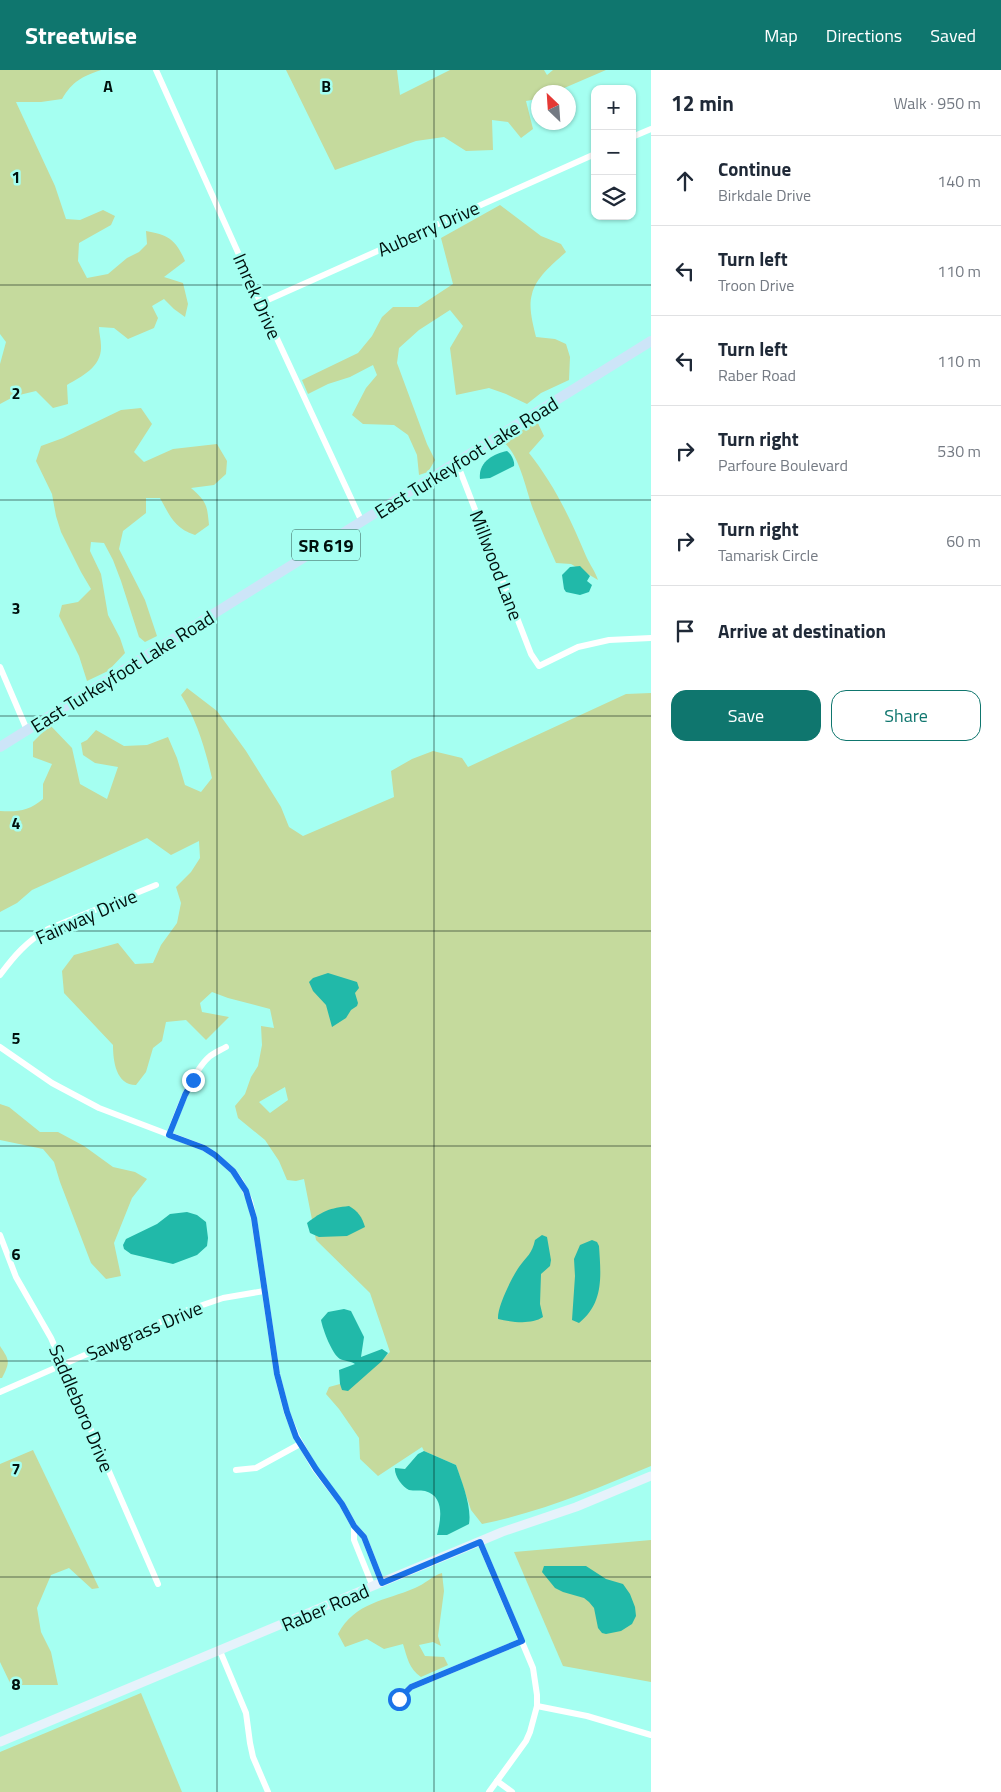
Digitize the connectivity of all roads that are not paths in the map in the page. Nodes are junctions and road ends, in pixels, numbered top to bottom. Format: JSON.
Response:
{"nodes":[{"id":1,"x":156,"y":70,"type":"edge"},
{"id":2,"x":651,"y":129,"type":"edge"},
{"id":3,"x":636,"y":135,"type":"edge"},
{"id":4,"x":591,"y":156,"type":"edge"},
{"id":5,"x":261,"y":303,"type":"junction"},
{"id":6,"x":651,"y":342,"type":"edge"},
{"id":7,"x":457,"y":462,"type":"junction"},
{"id":8,"x":362,"y":522,"type":"junction"},
{"id":9,"x":651,"y":638,"type":"edge"},
{"id":10,"x":0,"y":667,"type":"edge"},
{"id":11,"x":27,"y":730,"type":"junction"},
{"id":12,"x":0,"y":747,"type":"edge"},
{"id":13,"x":156,"y":884,"type":"dead end"},
{"id":14,"x":0,"y":975,"type":"edge"},
{"id":15,"x":226,"y":1046,"type":"dead end"},
{"id":16,"x":0,"y":1047,"type":"edge"},
{"id":17,"x":169,"y":1135,"type":"junction"},
{"id":18,"x":0,"y":1235,"type":"edge"},
{"id":19,"x":264,"y":1291,"type":"junction"},
{"id":20,"x":63,"y":1364,"type":"junction"},
{"id":21,"x":0,"y":1392,"type":"edge"},
{"id":22,"x":300,"y":1444,"type":"junction"},
{"id":23,"x":236,"y":1470,"type":"dead end"},
{"id":24,"x":651,"y":1476,"type":"edge"},
{"id":25,"x":354,"y":1526,"type":"junction"},
{"id":26,"x":480,"y":1542,"type":"junction"},
{"id":27,"x":382,"y":1583,"type":"junction"},
{"id":28,"x":158,"y":1584,"type":"dead end"},
{"id":29,"x":373,"y":1587,"type":"junction"},
{"id":30,"x":522,"y":1641,"type":"junction"},
{"id":31,"x":220,"y":1651,"type":"junction"},
{"id":32,"x":399,"y":1699,"type":"dead end"},
{"id":33,"x":537,"y":1706,"type":"junction"},
{"id":34,"x":651,"y":1735,"type":"edge"},
{"id":35,"x":0,"y":1742,"type":"edge"},
{"id":36,"x":497,"y":1781,"type":"junction"},
{"id":37,"x":268,"y":1792,"type":"edge"},
{"id":38,"x":489,"y":1792,"type":"edge"},
{"id":39,"x":512,"y":1792,"type":"edge"}],
"edges":[{"from":1,"to":5,"type":"street","name":"Imrek Drive"},
{"from":2,"to":3,"type":"street"},
{"from":4,"to":5,"type":"street","name":"Auberry Drive"},
{"from":5,"to":8,"type":"street","name":"Imrek Drive"},
{"from":6,"to":7,"type":"main road","name":"East Turkeyfoot Lake Road","number":"SR 619"},
{"from":7,"to":8,"type":"main road","name":"East Turkeyfoot Lake Road","number":"SR 619"},
{"from":7,"to":9,"type":"street","name":"Millwood Lane"},
{"from":8,"to":11,"type":"main road","name":"East Turkeyfoot Lake Road","number":"SR 619"},
{"from":10,"to":11,"type":"street"},
{"from":11,"to":12,"type":"main road","name":"East Turkeyfoot Lake Road","number":"SR 619"},
{"from":13,"to":14,"type":"street","name":"Fairway Drive"},
{"from":15,"to":17,"type":"street"},
{"from":16,"to":17,"type":"street"},
{"from":17,"to":19,"type":"street"},
{"from":18,"to":20,"type":"street","name":"Saddleboro Drive"},
{"from":19,"to":20,"type":"street","name":"Sawgrass Drive"},
{"from":19,"to":22,"type":"street"},
{"from":20,"to":21,"type":"street","name":"Sawgrass Drive"},
{"from":20,"to":28,"type":"street","name":"Saddleboro Drive"},
{"from":22,"to":23,"type":"street"},
{"from":22,"to":25,"type":"street"},
{"from":24,"to":26,"type":"street","name":"Raber Road"},
{"from":25,"to":27,"type":"street"},
{"from":25,"to":29,"type":"street"},
{"from":26,"to":27,"type":"street","name":"Raber Road"},
{"from":26,"to":30,"type":"street"},
{"from":27,"to":29,"type":"street","name":"Raber Road"},
{"from":29,"to":31,"type":"street","name":"Raber Road"},
{"from":30,"to":32,"type":"street"},
{"from":30,"to":33,"type":"street"},
{"from":31,"to":35,"type":"street","name":"Raber Road"},
{"from":31,"to":37,"type":"street"},
{"from":33,"to":34,"type":"street"},
{"from":33,"to":36,"type":"street"},
{"from":36,"to":38,"type":"street"},
{"from":36,"to":39,"type":"street"}]}
